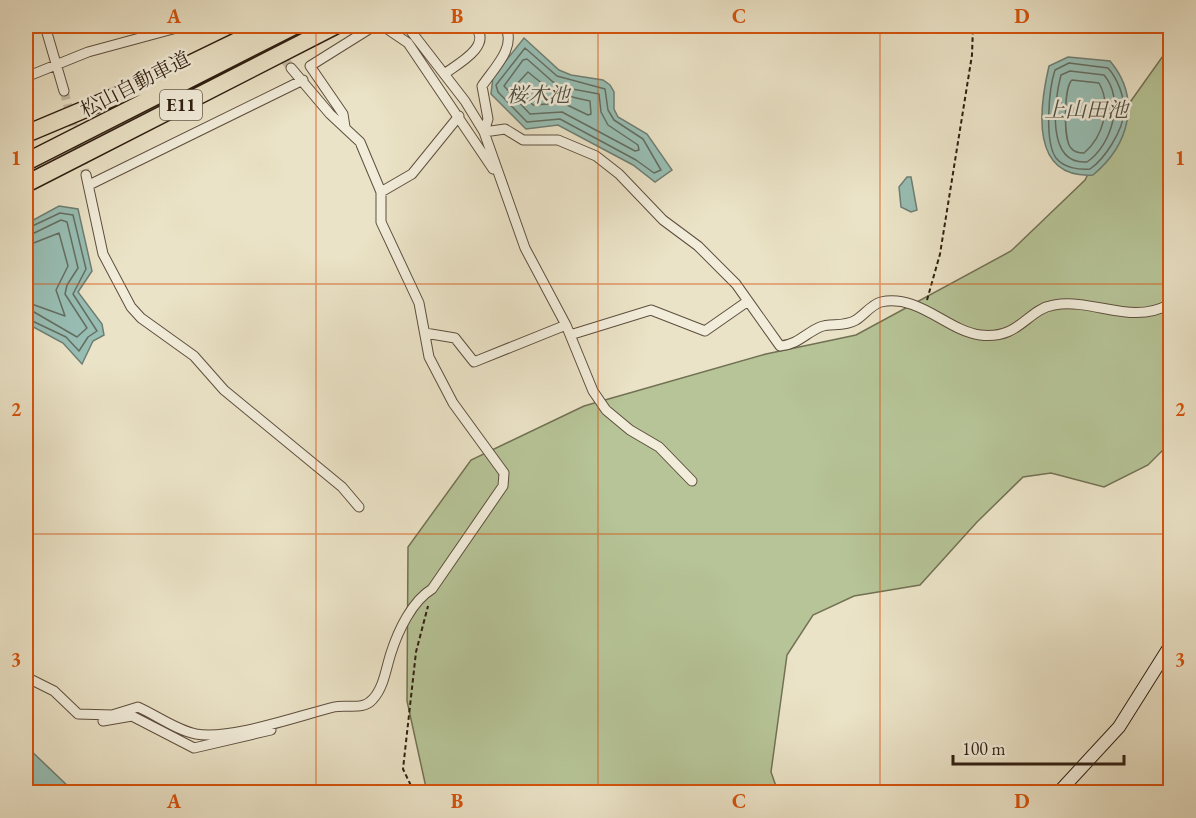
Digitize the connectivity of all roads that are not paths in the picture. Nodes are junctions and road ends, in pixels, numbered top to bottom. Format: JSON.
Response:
{"nodes":[{"id":1,"x":45,"y":26,"type":"edge"},
{"id":2,"x":184,"y":26,"type":"edge"},
{"id":3,"x":268,"y":26,"type":"edge"},
{"id":4,"x":294,"y":26,"type":"edge"},
{"id":5,"x":335,"y":26,"type":"edge"},
{"id":6,"x":374,"y":26,"type":"edge"},
{"id":7,"x":383,"y":26,"type":"edge"},
{"id":8,"x":407,"y":26,"type":"edge"},
{"id":9,"x":474,"y":26,"type":"edge"},
{"id":10,"x":505,"y":26,"type":"edge"},
{"id":11,"x":56,"y":65,"type":"junction"},
{"id":12,"x":291,"y":68,"type":"tunnel mouth"},
{"id":13,"x":444,"y":74,"type":"junction"},
{"id":14,"x":26,"y":77,"type":"edge"},
{"id":15,"x":303,"y":80,"type":"junction"},
{"id":16,"x":64,"y":91,"type":"tunnel mouth"},
{"id":17,"x":459,"y":116,"type":"junction"},
{"id":18,"x":345,"y":127,"type":"junction"},
{"id":19,"x":484,"y":132,"type":"junction"},
{"id":20,"x":26,"y":134,"type":"edge"},
{"id":21,"x":26,"y":162,"type":"edge"},
{"id":22,"x":498,"y":175,"type":"junction"},
{"id":23,"x":26,"y":185,"type":"edge"},
{"id":24,"x":381,"y":192,"type":"junction"},
{"id":25,"x":748,"y":302,"type":"junction"},
{"id":26,"x":1170,"y":304,"type":"edge"},
{"id":27,"x":566,"y":325,"type":"junction"},
{"id":28,"x":425,"y":333,"type":"junction"},
{"id":29,"x":570,"y":335,"type":"junction"},
{"id":30,"x":692,"y":481,"type":"dead end"},
{"id":31,"x":359,"y":507,"type":"dead end"},
{"id":32,"x":1170,"y":646,"type":"edge"},
{"id":33,"x":26,"y":677,"type":"edge"},
{"id":34,"x":78,"y":714,"type":"junction"},
{"id":35,"x":271,"y":730,"type":"dead end"},
{"id":36,"x":1059,"y":792,"type":"edge"}],
"edges":[{"from":1,"to":11,"type":"street"},
{"from":2,"to":11,"type":"street"},
{"from":3,"to":20,"type":"highway"},
{"from":4,"to":21,"type":"highway","name":"松山自動車道","number":"E11"},
{"from":5,"to":23,"type":"highway","name":"松山自動車道","number":"E11"},
{"from":6,"to":18,"type":"street"},
{"from":7,"to":17,"type":"street"},
{"from":8,"to":13,"type":"street"},
{"from":9,"to":13,"type":"street"},
{"from":10,"to":19,"type":"street"},
{"from":11,"to":14,"type":"street"},
{"from":11,"to":16,"type":"street"},
{"from":12,"to":15,"type":"street"},
{"from":13,"to":19,"type":"street"},
{"from":15,"to":18,"type":"street"},
{"from":15,"to":31,"type":"street"},
{"from":17,"to":22,"type":"street"},
{"from":17,"to":24,"type":"street"},
{"from":18,"to":24,"type":"street"},
{"from":19,"to":22,"type":"street"},
{"from":19,"to":25,"type":"street"},
{"from":22,"to":27,"type":"street"},
{"from":24,"to":28,"type":"street"},
{"from":25,"to":26,"type":"street"},
{"from":25,"to":29,"type":"street"},
{"from":27,"to":28,"type":"street"},
{"from":27,"to":29,"type":"street"},
{"from":28,"to":34,"type":"street"},
{"from":29,"to":30,"type":"street"},
{"from":32,"to":36,"type":"street"},
{"from":33,"to":34,"type":"street"},
{"from":34,"to":35,"type":"street"}]}
